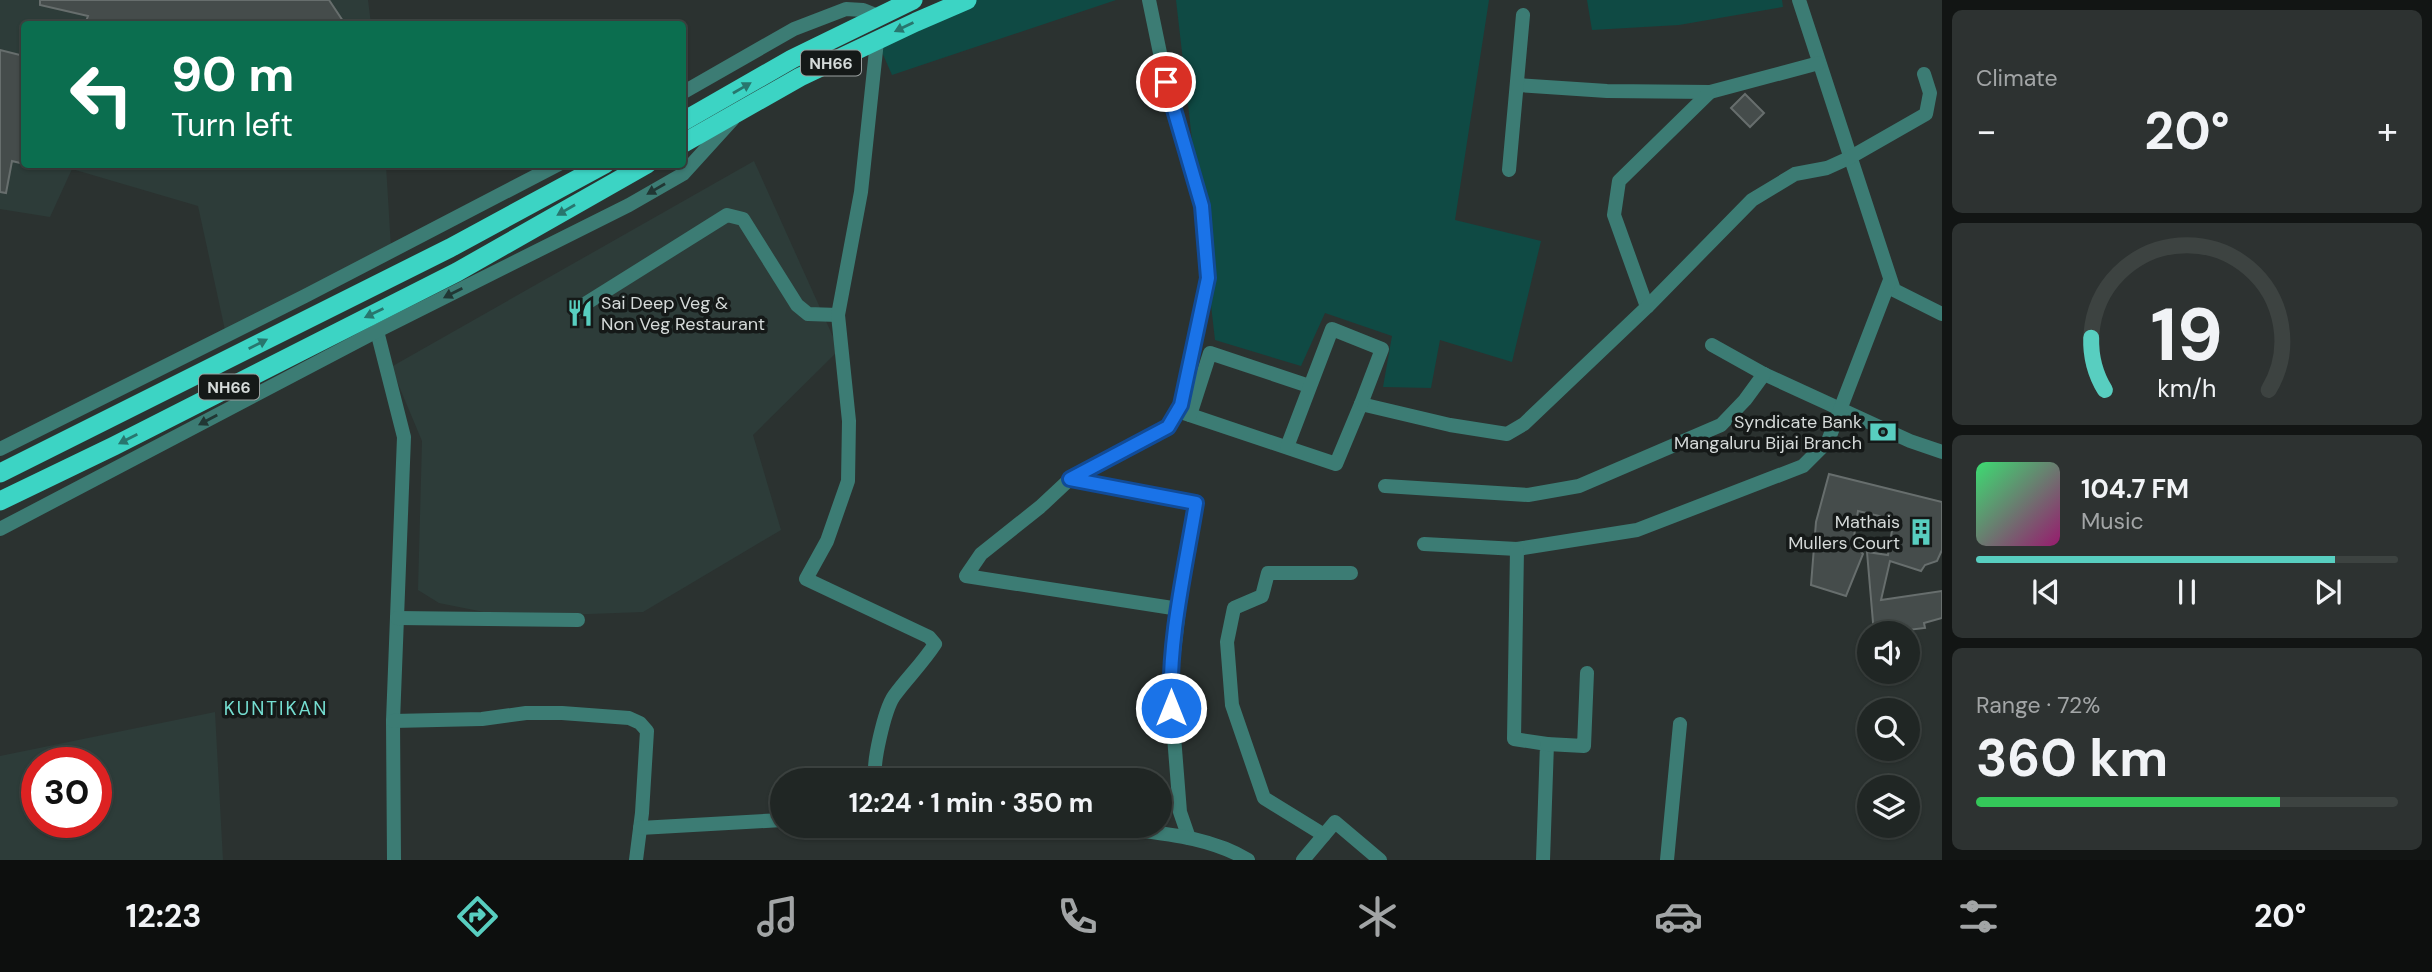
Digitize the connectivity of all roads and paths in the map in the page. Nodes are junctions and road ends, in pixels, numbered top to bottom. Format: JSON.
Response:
{"nodes":[{"id":1,"x":914,"y":0,"type":"edge"},
{"id":2,"x":967,"y":0,"type":"edge"},
{"id":3,"x":1149,"y":0,"type":"edge"},
{"id":4,"x":1799,"y":0,"type":"edge"},
{"id":5,"x":845,"y":4,"type":"edge"},
{"id":6,"x":888,"y":8,"type":"edge"},
{"id":7,"x":1523,"y":15,"type":"dead end"},
{"id":8,"x":877,"y":41,"type":"junction"},
{"id":9,"x":1819,"y":63,"type":"junction"},
{"id":10,"x":1924,"y":74,"type":"dead end"},
{"id":11,"x":1517,"y":85,"type":"junction"},
{"id":12,"x":1936,"y":90,"type":"edge"},
{"id":13,"x":686,"y":91,"type":"edge"},
{"id":14,"x":1710,"y":92,"type":"junction"},
{"id":15,"x":741,"y":111,"type":"junction"},
{"id":16,"x":686,"y":120,"type":"edge"},
{"id":17,"x":686,"y":142,"type":"edge"},
{"id":18,"x":1849,"y":158,"type":"junction"},
{"id":19,"x":551,"y":168,"type":"edge"},
{"id":20,"x":597,"y":168,"type":"edge"},
{"id":21,"x":640,"y":168,"type":"edge"},
{"id":22,"x":1509,"y":170,"type":"dead end"},
{"id":23,"x":1890,"y":280,"type":"junction"},
{"id":24,"x":1647,"y":307,"type":"junction"},
{"id":25,"x":577,"y":309,"type":"dead end"},
{"id":26,"x":1942,"y":314,"type":"edge"},
{"id":27,"x":838,"y":316,"type":"junction"},
{"id":28,"x":377,"y":331,"type":"junction"},
{"id":29,"x":1712,"y":345,"type":"dead end"},
{"id":30,"x":1764,"y":374,"type":"junction"},
{"id":31,"x":1310,"y":386,"type":"junction"},
{"id":32,"x":1361,"y":404,"type":"junction"},
{"id":33,"x":1840,"y":408,"type":"junction"},
{"id":34,"x":1184,"y":413,"type":"junction"},
{"id":35,"x":1287,"y":447,"type":"junction"},
{"id":36,"x":0,"y":449,"type":"edge"},
{"id":37,"x":1942,"y":452,"type":"edge"},
{"id":38,"x":0,"y":473,"type":"edge"},
{"id":39,"x":1070,"y":479,"type":"junction"},
{"id":40,"x":1385,"y":486,"type":"dead end"},
{"id":41,"x":0,"y":501,"type":"edge"},
{"id":42,"x":0,"y":529,"type":"edge"},
{"id":43,"x":1424,"y":544,"type":"dead end"},
{"id":44,"x":1517,"y":549,"type":"junction"},
{"id":45,"x":1351,"y":573,"type":"dead end"},
{"id":46,"x":1179,"y":609,"type":"junction"},
{"id":47,"x":397,"y":618,"type":"junction"},
{"id":48,"x":578,"y":620,"type":"dead end"},
{"id":49,"x":1587,"y":673,"type":"dead end"},
{"id":50,"x":393,"y":721,"type":"junction"},
{"id":51,"x":1680,"y":724,"type":"dead end"},
{"id":52,"x":1547,"y":744,"type":"junction"},
{"id":53,"x":874,"y":768,"type":"edge"},
{"id":54,"x":770,"y":821,"type":"edge"},
{"id":55,"x":640,"y":828,"type":"junction"},
{"id":56,"x":1172,"y":835,"type":"edge"},
{"id":57,"x":1324,"y":835,"type":"junction"},
{"id":58,"x":1189,"y":838,"type":"junction"},
{"id":59,"x":394,"y":860,"type":"edge"},
{"id":60,"x":636,"y":860,"type":"edge"},
{"id":61,"x":1248,"y":860,"type":"edge"},
{"id":62,"x":1303,"y":860,"type":"edge"},
{"id":63,"x":1380,"y":860,"type":"edge"},
{"id":64,"x":1543,"y":860,"type":"edge"},
{"id":65,"x":1667,"y":860,"type":"edge"}],
"edges":[{"from":1,"to":6,"type":"highway","number":"NH66"},
{"from":2,"to":8,"type":"highway","number":"NH66","one_way":true},
{"from":3,"to":34,"type":"street"},
{"from":4,"to":9,"type":"street"},
{"from":5,"to":6,"type":"street"},
{"from":5,"to":13,"type":"street"},
{"from":16,"to":6,"type":"highway","number":"NH66","one_way":true},
{"from":7,"to":11,"type":"street"},
{"from":8,"to":15,"type":"highway","number":"NH66"},
{"from":8,"to":27,"type":"street"},
{"from":9,"to":14,"type":"street"},
{"from":9,"to":18,"type":"street"},
{"from":10,"to":12,"type":"street"},
{"from":11,"to":14,"type":"street"},
{"from":11,"to":22,"type":"street"},
{"from":12,"to":18,"type":"street"},
{"from":14,"to":24,"type":"street"},
{"from":15,"to":17,"type":"highway","number":"NH66"},
{"from":15,"to":28,"type":"street","one_way":true},
{"from":18,"to":23,"type":"street"},
{"from":18,"to":24,"type":"street"},
{"from":19,"to":36,"type":"street"},
{"from":38,"to":20,"type":"highway","number":"NH66","one_way":true},
{"from":21,"to":41,"type":"highway","number":"NH66","one_way":true},
{"from":23,"to":26,"type":"street"},
{"from":23,"to":33,"type":"street"},
{"from":24,"to":32,"type":"street"},
{"from":25,"to":27,"type":"street"},
{"from":27,"to":53,"type":"street"},
{"from":28,"to":42,"type":"street","one_way":true},
{"from":28,"to":47,"type":"street"},
{"from":29,"to":30,"type":"street"},
{"from":30,"to":33,"type":"street"},
{"from":30,"to":40,"type":"street"},
{"from":31,"to":32,"type":"street"},
{"from":31,"to":34,"type":"street"},
{"from":31,"to":35,"type":"street"},
{"from":32,"to":35,"type":"street"},
{"from":33,"to":37,"type":"street"},
{"from":33,"to":44,"type":"street"},
{"from":34,"to":35,"type":"street"},
{"from":34,"to":39,"type":"street"},
{"from":39,"to":46,"type":"street"},
{"from":39,"to":46,"type":"street"},
{"from":43,"to":44,"type":"street"},
{"from":44,"to":52,"type":"street"},
{"from":45,"to":57,"type":"street"},
{"from":46,"to":58,"type":"street"},
{"from":47,"to":48,"type":"street"},
{"from":47,"to":50,"type":"street"},
{"from":49,"to":52,"type":"street"},
{"from":50,"to":55,"type":"street"},
{"from":50,"to":59,"type":"street"},
{"from":51,"to":65,"type":"street"},
{"from":52,"to":64,"type":"street"},
{"from":54,"to":55,"type":"street"},
{"from":55,"to":60,"type":"street"},
{"from":56,"to":58,"type":"street"},
{"from":57,"to":62,"type":"street"},
{"from":57,"to":63,"type":"street"},
{"from":58,"to":61,"type":"street"}]}
